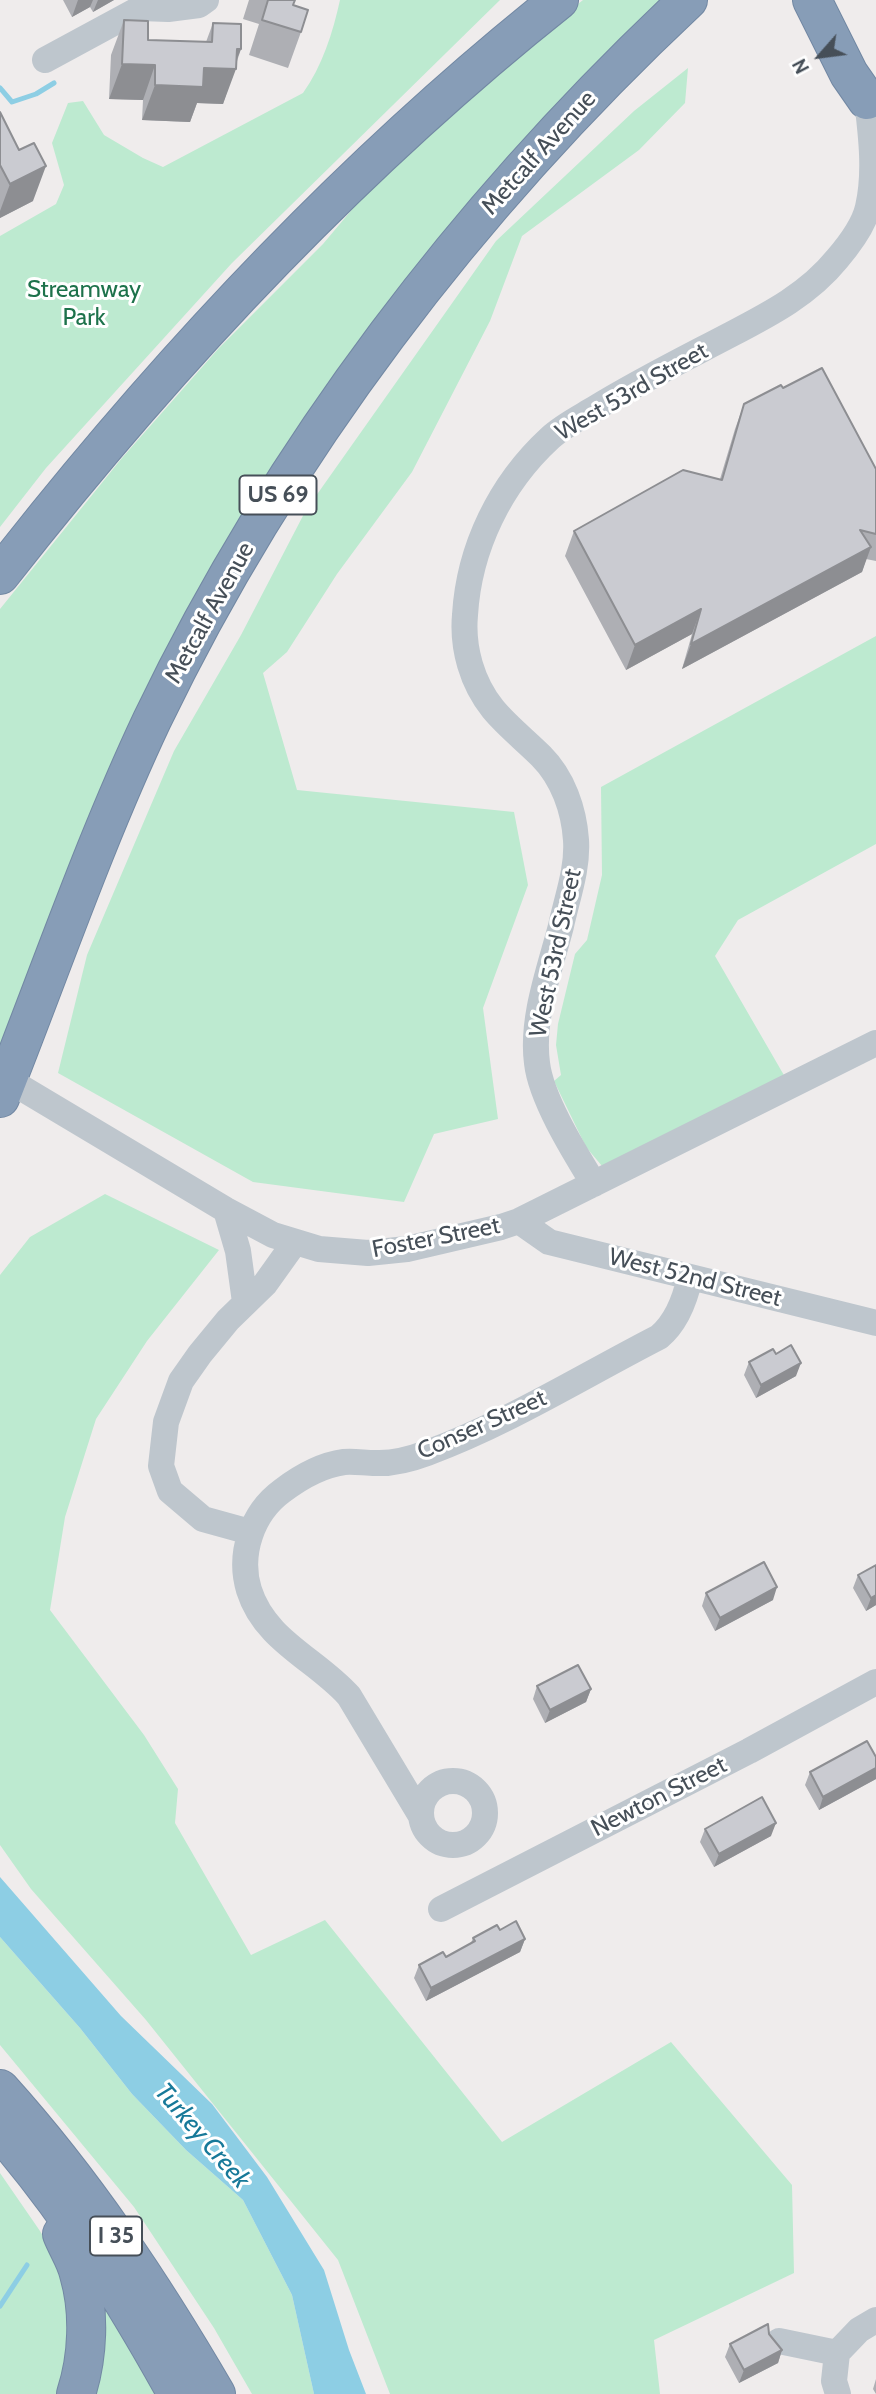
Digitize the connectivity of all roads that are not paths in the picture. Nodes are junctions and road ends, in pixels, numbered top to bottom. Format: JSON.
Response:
{"nodes":[{"id":1,"x":206,"y":0,"type":"edge"},
{"id":2,"x":559,"y":0,"type":"edge"},
{"id":3,"x":688,"y":0,"type":"edge"},
{"id":4,"x":812,"y":0,"type":"edge"},
{"id":5,"x":837,"y":0,"type":"edge"},
{"id":6,"x":166,"y":4,"type":"edge"},
{"id":7,"x":45,"y":60,"type":"dead end"},
{"id":8,"x":867,"y":100,"type":"junction"},
{"id":9,"x":0,"y":575,"type":"edge"},
{"id":10,"x":876,"y":1043,"type":"edge"},
{"id":11,"x":3,"y":1084,"type":"edge"},
{"id":12,"x":594,"y":1184,"type":"junction"},
{"id":13,"x":226,"y":1210,"type":"junction"},
{"id":14,"x":519,"y":1221,"type":"junction"},
{"id":15,"x":295,"y":1242,"type":"junction"},
{"id":16,"x":690,"y":1278,"type":"junction"},
{"id":17,"x":245,"y":1302,"type":"junction"},
{"id":18,"x":876,"y":1323,"type":"edge"},
{"id":19,"x":250,"y":1532,"type":"junction"},
{"id":20,"x":876,"y":1682,"type":"edge"},
{"id":21,"x":421,"y":1816,"type":"dead end"},
{"id":22,"x":441,"y":1909,"type":"dead end"},
{"id":23,"x":0,"y":2089,"type":"edge"},
{"id":24,"x":4,"y":2135,"type":"edge"},
{"id":25,"x":876,"y":2320,"type":"edge"},
{"id":26,"x":779,"y":2341,"type":"edge"},
{"id":27,"x":837,"y":2353,"type":"junction"},
{"id":28,"x":76,"y":2394,"type":"edge"},
{"id":29,"x":177,"y":2394,"type":"edge"},
{"id":30,"x":216,"y":2394,"type":"edge"},
{"id":31,"x":838,"y":2394,"type":"edge"}],
"edges":[{"from":1,"to":6,"type":"street"},
{"from":2,"to":9,"type":"highway"},
{"from":3,"to":11,"type":"highway","name":"Metcalf Avenue","number":"US 69"},
{"from":4,"to":8,"type":"highway"},
{"from":5,"to":8,"type":"highway"},
{"from":6,"to":7,"type":"street"},
{"from":8,"to":12,"type":"street","name":"West 53rd Street"},
{"from":10,"to":12,"type":"street","name":"Foster Street"},
{"from":11,"to":13,"type":"street","name":"Foster Street"},
{"from":12,"to":14,"type":"street","name":"Foster Street"},
{"from":13,"to":15,"type":"street","name":"Foster Street"},
{"from":13,"to":17,"type":"street"},
{"from":14,"to":15,"type":"street","name":"Foster Street"},
{"from":14,"to":16,"type":"street","name":"West 52nd Street"},
{"from":15,"to":17,"type":"street"},
{"from":16,"to":18,"type":"street","name":"West 52nd Street"},
{"from":16,"to":19,"type":"street","name":"Conser Street"},
{"from":17,"to":19,"type":"street"},
{"from":19,"to":21,"type":"street","name":"Conser Street"},
{"from":20,"to":22,"type":"street","name":"Newton Street"},
{"from":23,"to":30,"type":"highway","number":"I 35"},
{"from":24,"to":28,"type":"highway"},
{"from":24,"to":29,"type":"highway"},
{"from":25,"to":27,"type":"street"},
{"from":26,"to":27,"type":"street"},
{"from":27,"to":31,"type":"street"}]}
